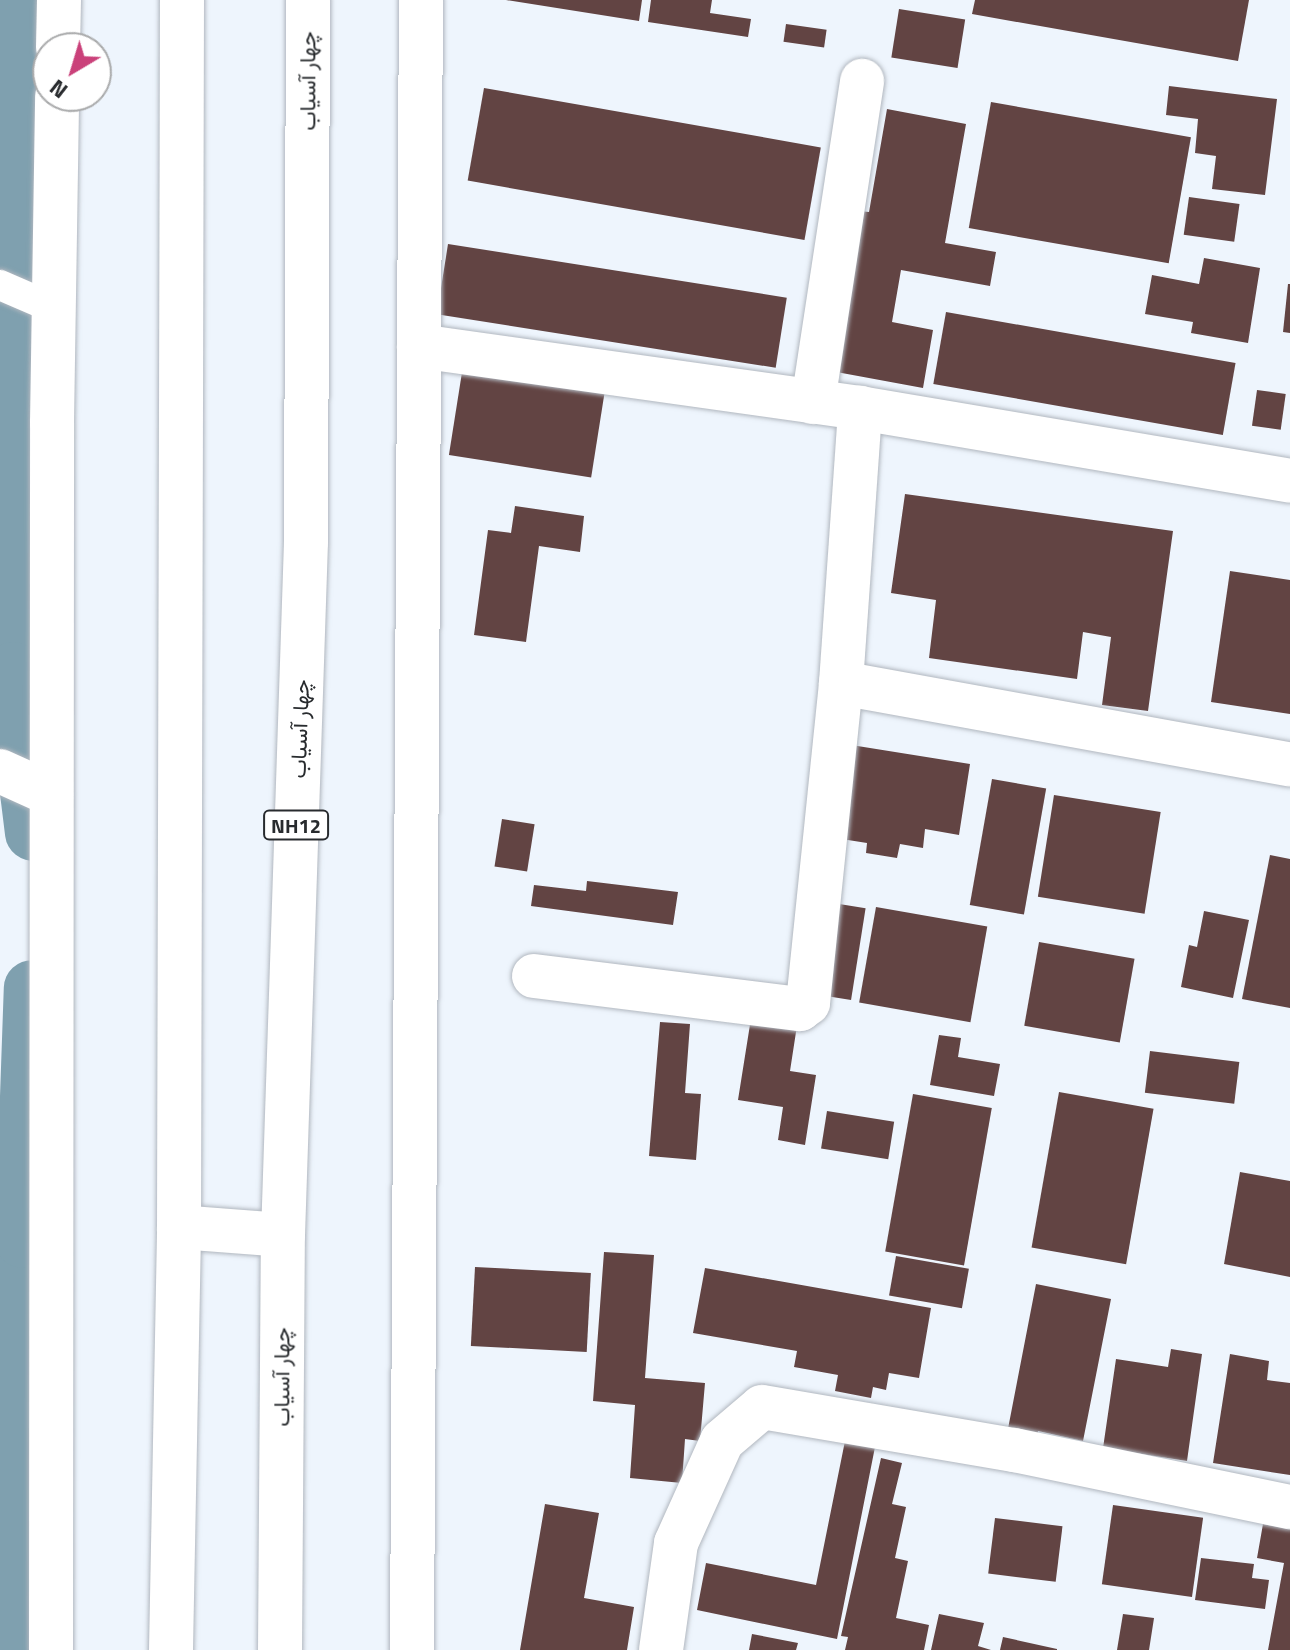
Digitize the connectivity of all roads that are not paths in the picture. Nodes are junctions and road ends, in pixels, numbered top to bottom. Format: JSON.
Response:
{"nodes":[{"id":1,"x":59,"y":0,"type":"edge"},
{"id":2,"x":182,"y":0,"type":"edge"},
{"id":3,"x":308,"y":0,"type":"edge"},
{"id":4,"x":421,"y":0,"type":"edge"},
{"id":5,"x":58,"y":32,"type":"edge"},
{"id":6,"x":862,"y":81,"type":"dead end"},
{"id":7,"x":57,"y":112,"type":"edge"},
{"id":8,"x":0,"y":285,"type":"edge"},
{"id":9,"x":53,"y":308,"type":"junction"},
{"id":10,"x":419,"y":346,"type":"junction"},
{"id":11,"x":813,"y":402,"type":"junction"},
{"id":12,"x":860,"y":408,"type":"junction"},
{"id":13,"x":1290,"y":481,"type":"edge"},
{"id":14,"x":841,"y":683,"type":"junction"},
{"id":15,"x":1290,"y":765,"type":"edge"},
{"id":16,"x":0,"y":771,"type":"edge"},
{"id":17,"x":51,"y":794,"type":"junction"},
{"id":18,"x":534,"y":976,"type":"dead end"},
{"id":19,"x":179,"y":1227,"type":"junction"},
{"id":20,"x":283,"y":1235,"type":"junction"},
{"id":21,"x":1290,"y":1507,"type":"edge"},
{"id":22,"x":51,"y":1650,"type":"edge"},
{"id":23,"x":171,"y":1650,"type":"edge"},
{"id":24,"x":280,"y":1650,"type":"edge"},
{"id":25,"x":412,"y":1650,"type":"edge"},
{"id":26,"x":661,"y":1650,"type":"edge"}],
"edges":[{"from":1,"to":5,"type":"main road"},
{"from":2,"to":19,"type":"main road"},
{"from":3,"to":20,"type":"main road","name":"چهار آسیاب","number":"NH12"},
{"from":4,"to":10,"type":"main road"},
{"from":6,"to":11,"type":"main road"},
{"from":7,"to":9,"type":"main road"},
{"from":8,"to":9,"type":"lane"},
{"from":9,"to":17,"type":"main road"},
{"from":10,"to":11,"type":"main road"},
{"from":10,"to":25,"type":"main road"},
{"from":11,"to":12,"type":"main road"},
{"from":12,"to":13,"type":"main road"},
{"from":12,"to":14,"type":"main road"},
{"from":14,"to":15,"type":"main road"},
{"from":14,"to":18,"type":"main road"},
{"from":16,"to":17,"type":"main road"},
{"from":17,"to":22,"type":"main road"},
{"from":19,"to":20,"type":"main road"},
{"from":19,"to":23,"type":"main road"},
{"from":20,"to":24,"type":"main road","name":"چهار آسیاب","number":"NH12"},
{"from":21,"to":26,"type":"main road"}]}
